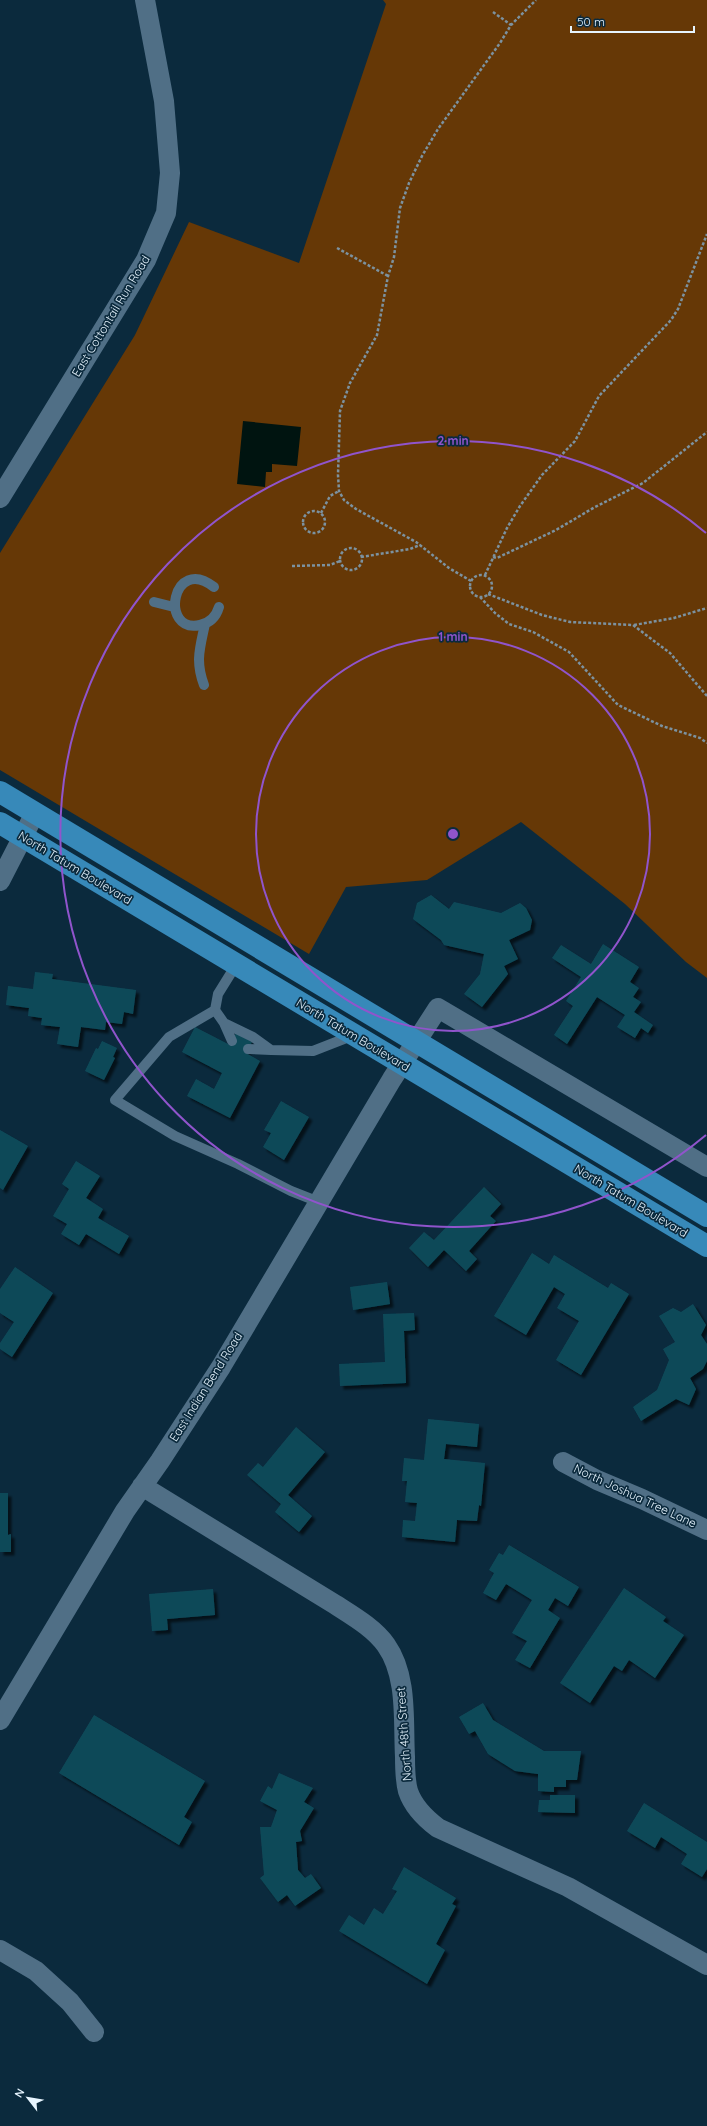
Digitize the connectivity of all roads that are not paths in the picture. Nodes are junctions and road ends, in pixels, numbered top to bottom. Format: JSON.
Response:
{"nodes":[{"id":1,"x":145,"y":0,"type":"edge"},
{"id":2,"x":0,"y":498,"type":"edge"},
{"id":3,"x":214,"y":587,"type":"dead end"},
{"id":4,"x":154,"y":602,"type":"dead end"},
{"id":5,"x":174,"y":608,"type":"junction"},
{"id":6,"x":219,"y":608,"type":"dead end"},
{"id":7,"x":205,"y":624,"type":"junction"},
{"id":8,"x":204,"y":685,"type":"dead end"},
{"id":9,"x":0,"y":792,"type":"edge"},
{"id":10,"x":35,"y":813,"type":"junction"},
{"id":11,"x":0,"y":823,"type":"edge"},
{"id":12,"x":23,"y":837,"type":"junction"},
{"id":13,"x":0,"y":882,"type":"edge"},
{"id":14,"x":236,"y":965,"type":"junction"},
{"id":15,"x":215,"y":1010,"type":"junction"},
{"id":16,"x":224,"y":1023,"type":"junction"},
{"id":17,"x":354,"y":1035,"type":"junction"},
{"id":18,"x":232,"y":1042,"type":"dead end"},
{"id":19,"x":248,"y":1049,"type":"dead end"},
{"id":20,"x":271,"y":1050,"type":"junction"},
{"id":21,"x":409,"y":1053,"type":"junction"},
{"id":22,"x":707,"y":1167,"type":"edge"},
{"id":23,"x":319,"y":1202,"type":"junction"},
{"id":24,"x":707,"y":1216,"type":"edge"},
{"id":25,"x":707,"y":1246,"type":"edge"},
{"id":26,"x":563,"y":1462,"type":"dead end"},
{"id":27,"x":142,"y":1486,"type":"junction"},
{"id":28,"x":707,"y":1530,"type":"edge"},
{"id":29,"x":0,"y":1720,"type":"edge"},
{"id":30,"x":0,"y":1950,"type":"edge"},
{"id":31,"x":707,"y":1965,"type":"edge"},
{"id":32,"x":94,"y":2032,"type":"dead end"}],
"edges":[{"from":1,"to":2,"type":"street","name":"East Cottontail Run Road"},
{"from":3,"to":5,"type":"lane"},
{"from":4,"to":5,"type":"lane"},
{"from":5,"to":7,"type":"lane"},
{"from":6,"to":7,"type":"lane"},
{"from":7,"to":8,"type":"lane"},
{"from":9,"to":10,"type":"main road","name":"North Tatum Boulevard"},
{"from":10,"to":12,"type":"street"},
{"from":10,"to":21,"type":"main road","name":"North Tatum Boulevard"},
{"from":11,"to":12,"type":"main road","name":"North Tatum Boulevard"},
{"from":12,"to":13,"type":"street"},
{"from":12,"to":14,"type":"main road","name":"North Tatum Boulevard"},
{"from":14,"to":15,"type":"lane"},
{"from":14,"to":17,"type":"main road","name":"North Tatum Boulevard"},
{"from":15,"to":16,"type":"lane"},
{"from":15,"to":23,"type":"lane"},
{"from":16,"to":18,"type":"lane"},
{"from":16,"to":20,"type":"lane"},
{"from":17,"to":20,"type":"lane"},
{"from":17,"to":21,"type":"main road","name":"North Tatum Boulevard"},
{"from":19,"to":20,"type":"lane"},
{"from":21,"to":22,"type":"street"},
{"from":21,"to":23,"type":"street","name":"East Indian Bend Road"},
{"from":21,"to":24,"type":"main road","name":"North Tatum Boulevard"},
{"from":21,"to":25,"type":"main road","name":"North Tatum Boulevard"},
{"from":23,"to":27,"type":"street","name":"East Indian Bend Road"},
{"from":26,"to":28,"type":"street","name":"North Joshua Tree Lane"},
{"from":27,"to":29,"type":"street","name":"East Indian Bend Road"},
{"from":27,"to":31,"type":"street","name":"North 48th Street"},
{"from":30,"to":32,"type":"street"}]}
